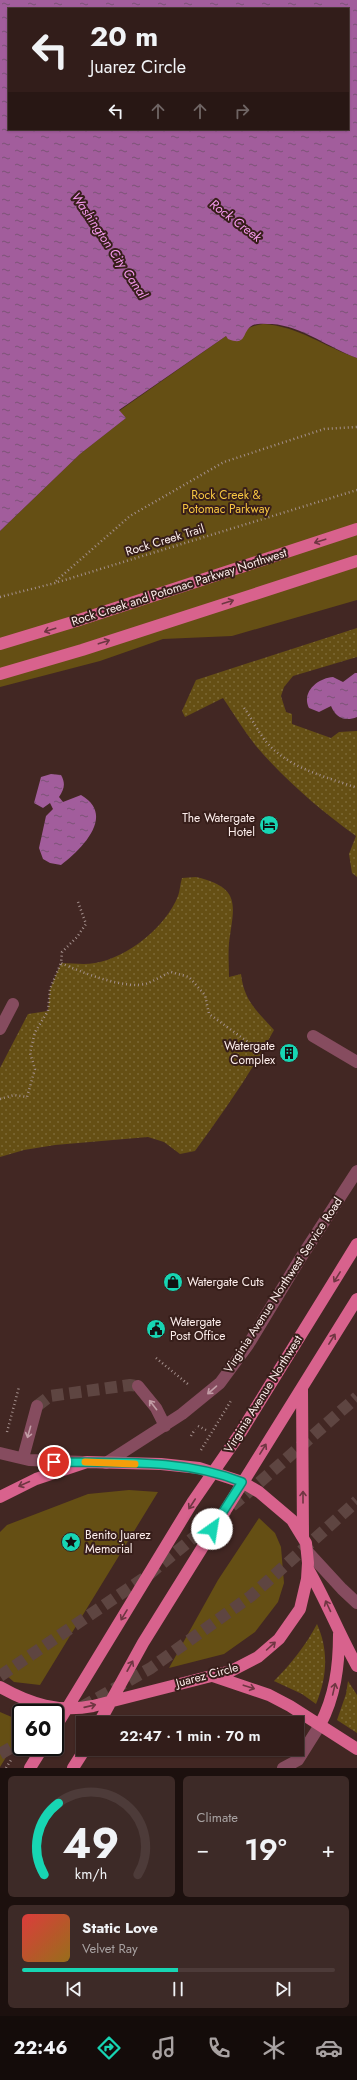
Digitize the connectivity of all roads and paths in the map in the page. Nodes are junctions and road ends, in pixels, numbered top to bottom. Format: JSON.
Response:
{"nodes":[{"id":1,"x":357,"y":427,"type":"edge"},
{"id":2,"x":357,"y":490,"type":"edge"},
{"id":3,"x":357,"y":529,"type":"edge"},
{"id":4,"x":357,"y":561,"type":"edge"},
{"id":5,"x":55,"y":583,"type":"junction"},
{"id":6,"x":0,"y":597,"type":"edge"},
{"id":7,"x":0,"y":644,"type":"edge"},
{"id":8,"x":0,"y":674,"type":"edge"},
{"id":9,"x":244,"y":708,"type":"dead end"},
{"id":10,"x":357,"y":788,"type":"edge"},
{"id":11,"x":78,"y":902,"type":"dead end"},
{"id":12,"x":61,"y":963,"type":"junction"},
{"id":13,"x":13,"y":1004,"type":"dead end"},
{"id":14,"x":0,"y":1029,"type":"edge"},
{"id":15,"x":313,"y":1036,"type":"dead end"},
{"id":16,"x":357,"y":1062,"type":"edge"},
{"id":17,"x":269,"y":1066,"type":"dead end"},
{"id":18,"x":0,"y":1099,"type":"edge"},
{"id":19,"x":357,"y":1171,"type":"edge"},
{"id":20,"x":357,"y":1244,"type":"edge"},
{"id":21,"x":357,"y":1299,"type":"edge"},
{"id":22,"x":156,"y":1358,"type":"dead end"},
{"id":23,"x":189,"y":1385,"type":"dead end"},
{"id":24,"x":138,"y":1386,"type":"dead end"},
{"id":25,"x":19,"y":1387,"type":"dead end"},
{"id":26,"x":302,"y":1387,"type":"junction"},
{"id":27,"x":37,"y":1406,"type":"tunnel mouth"},
{"id":28,"x":198,"y":1425,"type":"dead end"},
{"id":29,"x":165,"y":1426,"type":"junction"},
{"id":30,"x":206,"y":1430,"type":"dead end"},
{"id":31,"x":7,"y":1432,"type":"dead end"},
{"id":32,"x":0,"y":1453,"type":"edge"},
{"id":33,"x":23,"y":1458,"type":"junction"},
{"id":34,"x":87,"y":1462,"type":"junction"},
{"id":35,"x":106,"y":1463,"type":"junction"},
{"id":36,"x":214,"y":1471,"type":"junction"},
{"id":37,"x":242,"y":1482,"type":"junction"},
{"id":38,"x":0,"y":1496,"type":"edge"},
{"id":39,"x":303,"y":1536,"type":"junction"},
{"id":40,"x":307,"y":1551,"type":"junction"},
{"id":41,"x":308,"y":1569,"type":"junction"},
{"id":42,"x":357,"y":1603,"type":"edge"},
{"id":43,"x":338,"y":1633,"type":"junction"},
{"id":44,"x":357,"y":1666,"type":"edge"},
{"id":45,"x":212,"y":1676,"type":"junction"},
{"id":46,"x":3,"y":1690,"type":"edge"},
{"id":47,"x":112,"y":1700,"type":"junction"},
{"id":48,"x":67,"y":1710,"type":"junction"},
{"id":49,"x":64,"y":1714,"type":"edge"},
{"id":50,"x":103,"y":1716,"type":"edge"},
{"id":51,"x":320,"y":1725,"type":"junction"},
{"id":52,"x":357,"y":1749,"type":"edge"},
{"id":53,"x":37,"y":1756,"type":"edge"},
{"id":54,"x":81,"y":1756,"type":"edge"},
{"id":55,"x":30,"y":1768,"type":"edge"},
{"id":56,"x":74,"y":1768,"type":"edge"},
{"id":57,"x":283,"y":1768,"type":"edge"}],
"edges":[{"from":1,"to":5,"type":"path"},
{"from":2,"to":5,"type":"path","name":"Rock Creek Trail"},
{"from":3,"to":7,"type":"main road","name":"Rock Creek and Potomac Parkway Northwest","one_way":true},
{"from":8,"to":4,"type":"main road","one_way":true},
{"from":5,"to":6,"type":"path","name":"Rock Creek Trail"},
{"from":9,"to":10,"type":"path"},
{"from":11,"to":12,"type":"path"},
{"from":12,"to":17,"type":"path"},
{"from":12,"to":18,"type":"path"},
{"from":13,"to":14,"type":"street"},
{"from":15,"to":16,"type":"street"},
{"from":19,"to":29,"type":"street","name":"Virginia Avenue Northwest Service Road","one_way":true},
{"from":20,"to":36,"type":"main road","name":"Virginia Avenue Northwest","one_way":true},
{"from":26,"to":21,"type":"main road","one_way":true},
{"from":22,"to":23,"type":"path"},
{"from":29,"to":24,"type":"street","one_way":true},
{"from":25,"to":31,"type":"path"},
{"from":37,"to":26,"type":"main road","one_way":true},
{"from":39,"to":26,"type":"main road","one_way":true},
{"from":27,"to":33,"type":"street","one_way":true},
{"from":28,"to":30,"type":"path"},
{"from":29,"to":35,"type":"street","name":"Virginia Avenue Northwest Service Road"},
{"from":32,"to":33,"type":"street"},
{"from":33,"to":34,"type":"street"},
{"from":34,"to":35,"type":"main road","name":"Juarez Circle"},
{"from":34,"to":38,"type":"main road","name":"Juarez Circle","one_way":true},
{"from":35,"to":36,"type":"main road","name":"Juarez Circle"},
{"from":36,"to":37,"type":"main road","name":"Juarez Circle"},
{"from":36,"to":48,"type":"main road","name":"Virginia Avenue Northwest","one_way":true},
{"from":37,"to":39,"type":"main road","name":"Juarez Circle"},
{"from":47,"to":37,"type":"main road","one_way":true},
{"from":39,"to":40,"type":"main road","name":"Juarez Circle"},
{"from":40,"to":41,"type":"main road","name":"Juarez Circle"},
{"from":40,"to":42,"type":"street"},
{"from":43,"to":41,"type":"main road","one_way":true},
{"from":45,"to":41,"type":"main road","name":"Juarez Circle","one_way":true},
{"from":43,"to":44,"type":"main road"},
{"from":51,"to":43,"type":"main road","one_way":true},
{"from":45,"to":47,"type":"main road","name":"Juarez Circle"},
{"from":45,"to":51,"type":"main road","one_way":true},
{"from":46,"to":48,"type":"main road","name":"Juarez Circle"},
{"from":48,"to":47,"type":"main road","name":"Juarez Circle","one_way":true},
{"from":47,"to":50,"type":"main road"},
{"from":48,"to":49,"type":"main road","name":"Virginia Avenue Northwest"},
{"from":51,"to":52,"type":"main road"},
{"from":51,"to":57,"type":"street"},
{"from":53,"to":55,"type":"main road"},
{"from":54,"to":56,"type":"main road"}]}
